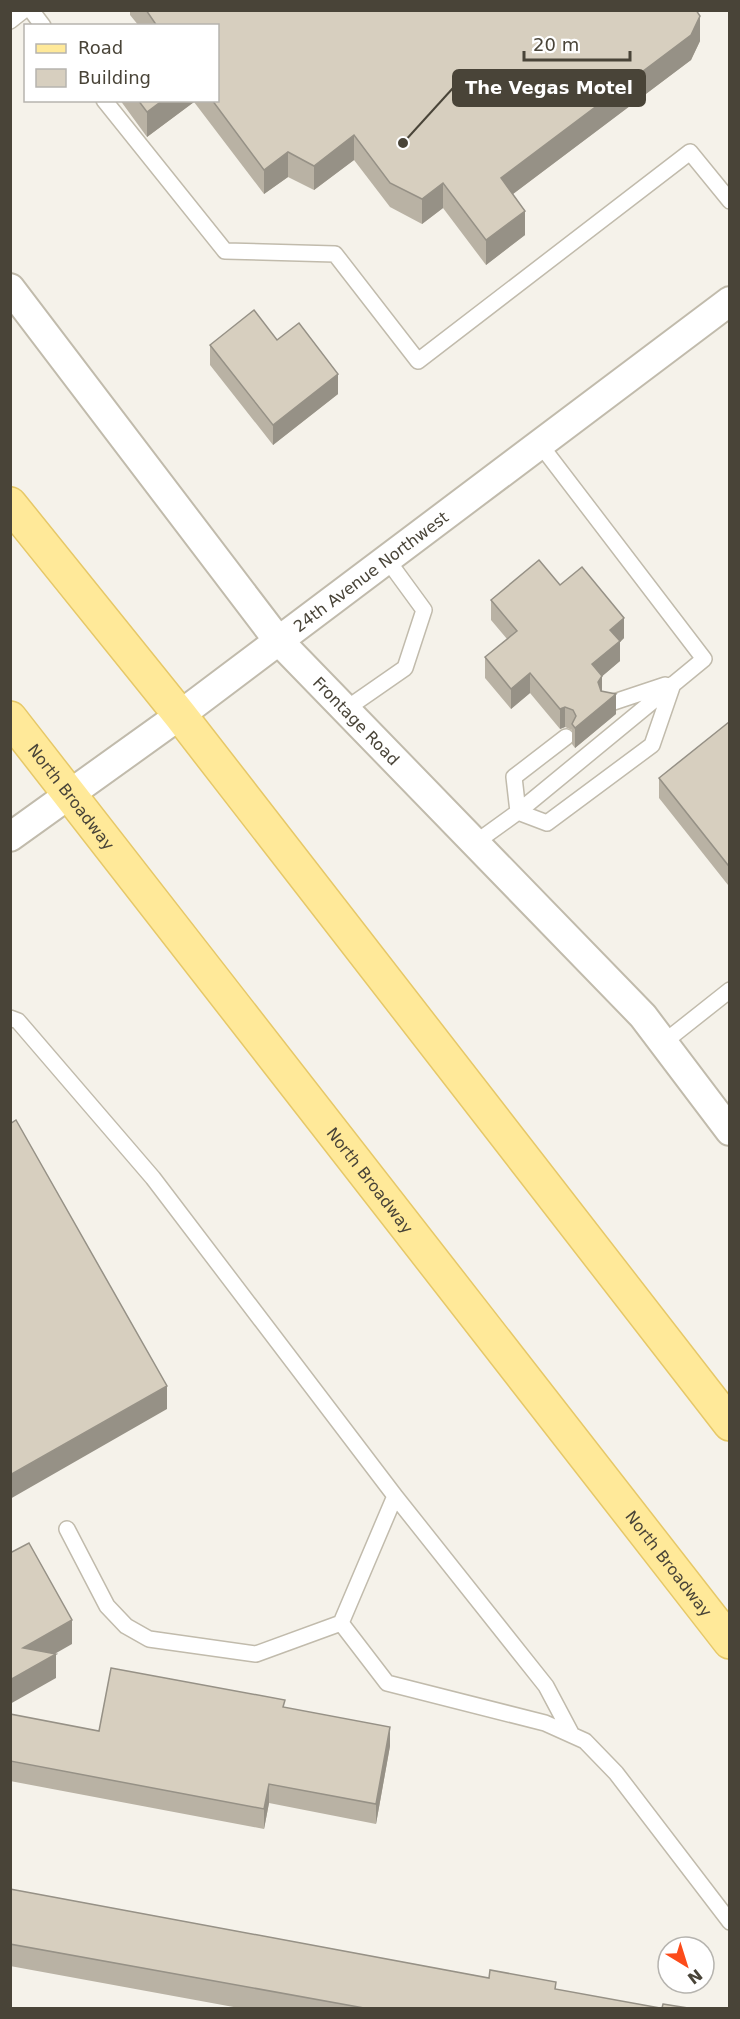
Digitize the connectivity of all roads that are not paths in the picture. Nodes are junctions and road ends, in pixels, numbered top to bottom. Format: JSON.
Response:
{"nodes":[{"id":1,"x":24,"y":10,"type":"edge"},
{"id":2,"x":31,"y":10,"type":"edge"},
{"id":3,"x":10,"y":21,"type":"edge"},
{"id":4,"x":42,"y":24,"type":"edge"},
{"id":5,"x":106,"y":102,"type":"edge"},
{"id":6,"x":729,"y":201,"type":"edge"},
{"id":7,"x":10,"y":288,"type":"edge"},
{"id":8,"x":729,"y":301,"type":"edge"},
{"id":9,"x":539,"y":443,"type":"junction"},
{"id":10,"x":10,"y":504,"type":"edge"},
{"id":11,"x":386,"y":558,"type":"junction"},
{"id":12,"x":277,"y":639,"type":"junction"},
{"id":13,"x":674,"y":682,"type":"junction"},
{"id":14,"x":608,"y":704,"type":"edge"},
{"id":15,"x":346,"y":710,"type":"junction"},
{"id":16,"x":180,"y":714,"type":"junction"},
{"id":17,"x":10,"y":718,"type":"edge"},
{"id":18,"x":566,"y":736,"type":"dead end"},
{"id":19,"x":70,"y":794,"type":"junction"},
{"id":20,"x":519,"y":812,"type":"junction"},
{"id":21,"x":10,"y":837,"type":"edge"},
{"id":22,"x":475,"y":843,"type":"junction"},
{"id":23,"x":729,"y":990,"type":"edge"},
{"id":24,"x":10,"y":1018,"type":"edge"},
{"id":25,"x":663,"y":1043,"type":"junction"},
{"id":26,"x":729,"y":1131,"type":"edge"},
{"id":27,"x":729,"y":1424,"type":"edge"},
{"id":28,"x":395,"y":1496,"type":"junction"},
{"id":29,"x":67,"y":1529,"type":"dead end"},
{"id":30,"x":341,"y":1623,"type":"junction"},
{"id":31,"x":729,"y":1642,"type":"edge"},
{"id":32,"x":572,"y":1735,"type":"junction"},
{"id":33,"x":729,"y":1922,"type":"edge"}],
"edges":[{"from":1,"to":3,"type":"lane"},
{"from":2,"to":4,"type":"lane"},
{"from":5,"to":6,"type":"lane"},
{"from":7,"to":12,"type":"street","name":"Frontage Road"},
{"from":8,"to":9,"type":"street","name":"24th Avenue Northwest"},
{"from":9,"to":11,"type":"street","name":"24th Avenue Northwest"},
{"from":9,"to":13,"type":"lane"},
{"from":10,"to":16,"type":"main road"},
{"from":11,"to":12,"type":"street","name":"24th Avenue Northwest"},
{"from":11,"to":15,"type":"lane"},
{"from":12,"to":15,"type":"street","name":"Frontage Road"},
{"from":12,"to":16,"type":"street","name":"24th Avenue Northwest"},
{"from":13,"to":14,"type":"lane"},
{"from":13,"to":20,"type":"lane"},
{"from":13,"to":20,"type":"lane"},
{"from":15,"to":22,"type":"street","name":"Frontage Road"},
{"from":16,"to":19,"type":"street","name":"24th Avenue Northwest"},
{"from":16,"to":27,"type":"main road"},
{"from":17,"to":19,"type":"main road","name":"North Broadway"},
{"from":18,"to":20,"type":"lane"},
{"from":19,"to":21,"type":"street","name":"24th Avenue Northwest"},
{"from":19,"to":31,"type":"main road","name":"North Broadway"},
{"from":20,"to":22,"type":"lane"},
{"from":22,"to":25,"type":"street","name":"Frontage Road"},
{"from":23,"to":25,"type":"lane"},
{"from":24,"to":28,"type":"lane"},
{"from":25,"to":26,"type":"street","name":"Frontage Road"},
{"from":28,"to":30,"type":"lane"},
{"from":28,"to":32,"type":"lane"},
{"from":29,"to":30,"type":"lane"},
{"from":30,"to":32,"type":"lane"},
{"from":32,"to":33,"type":"lane"}]}
